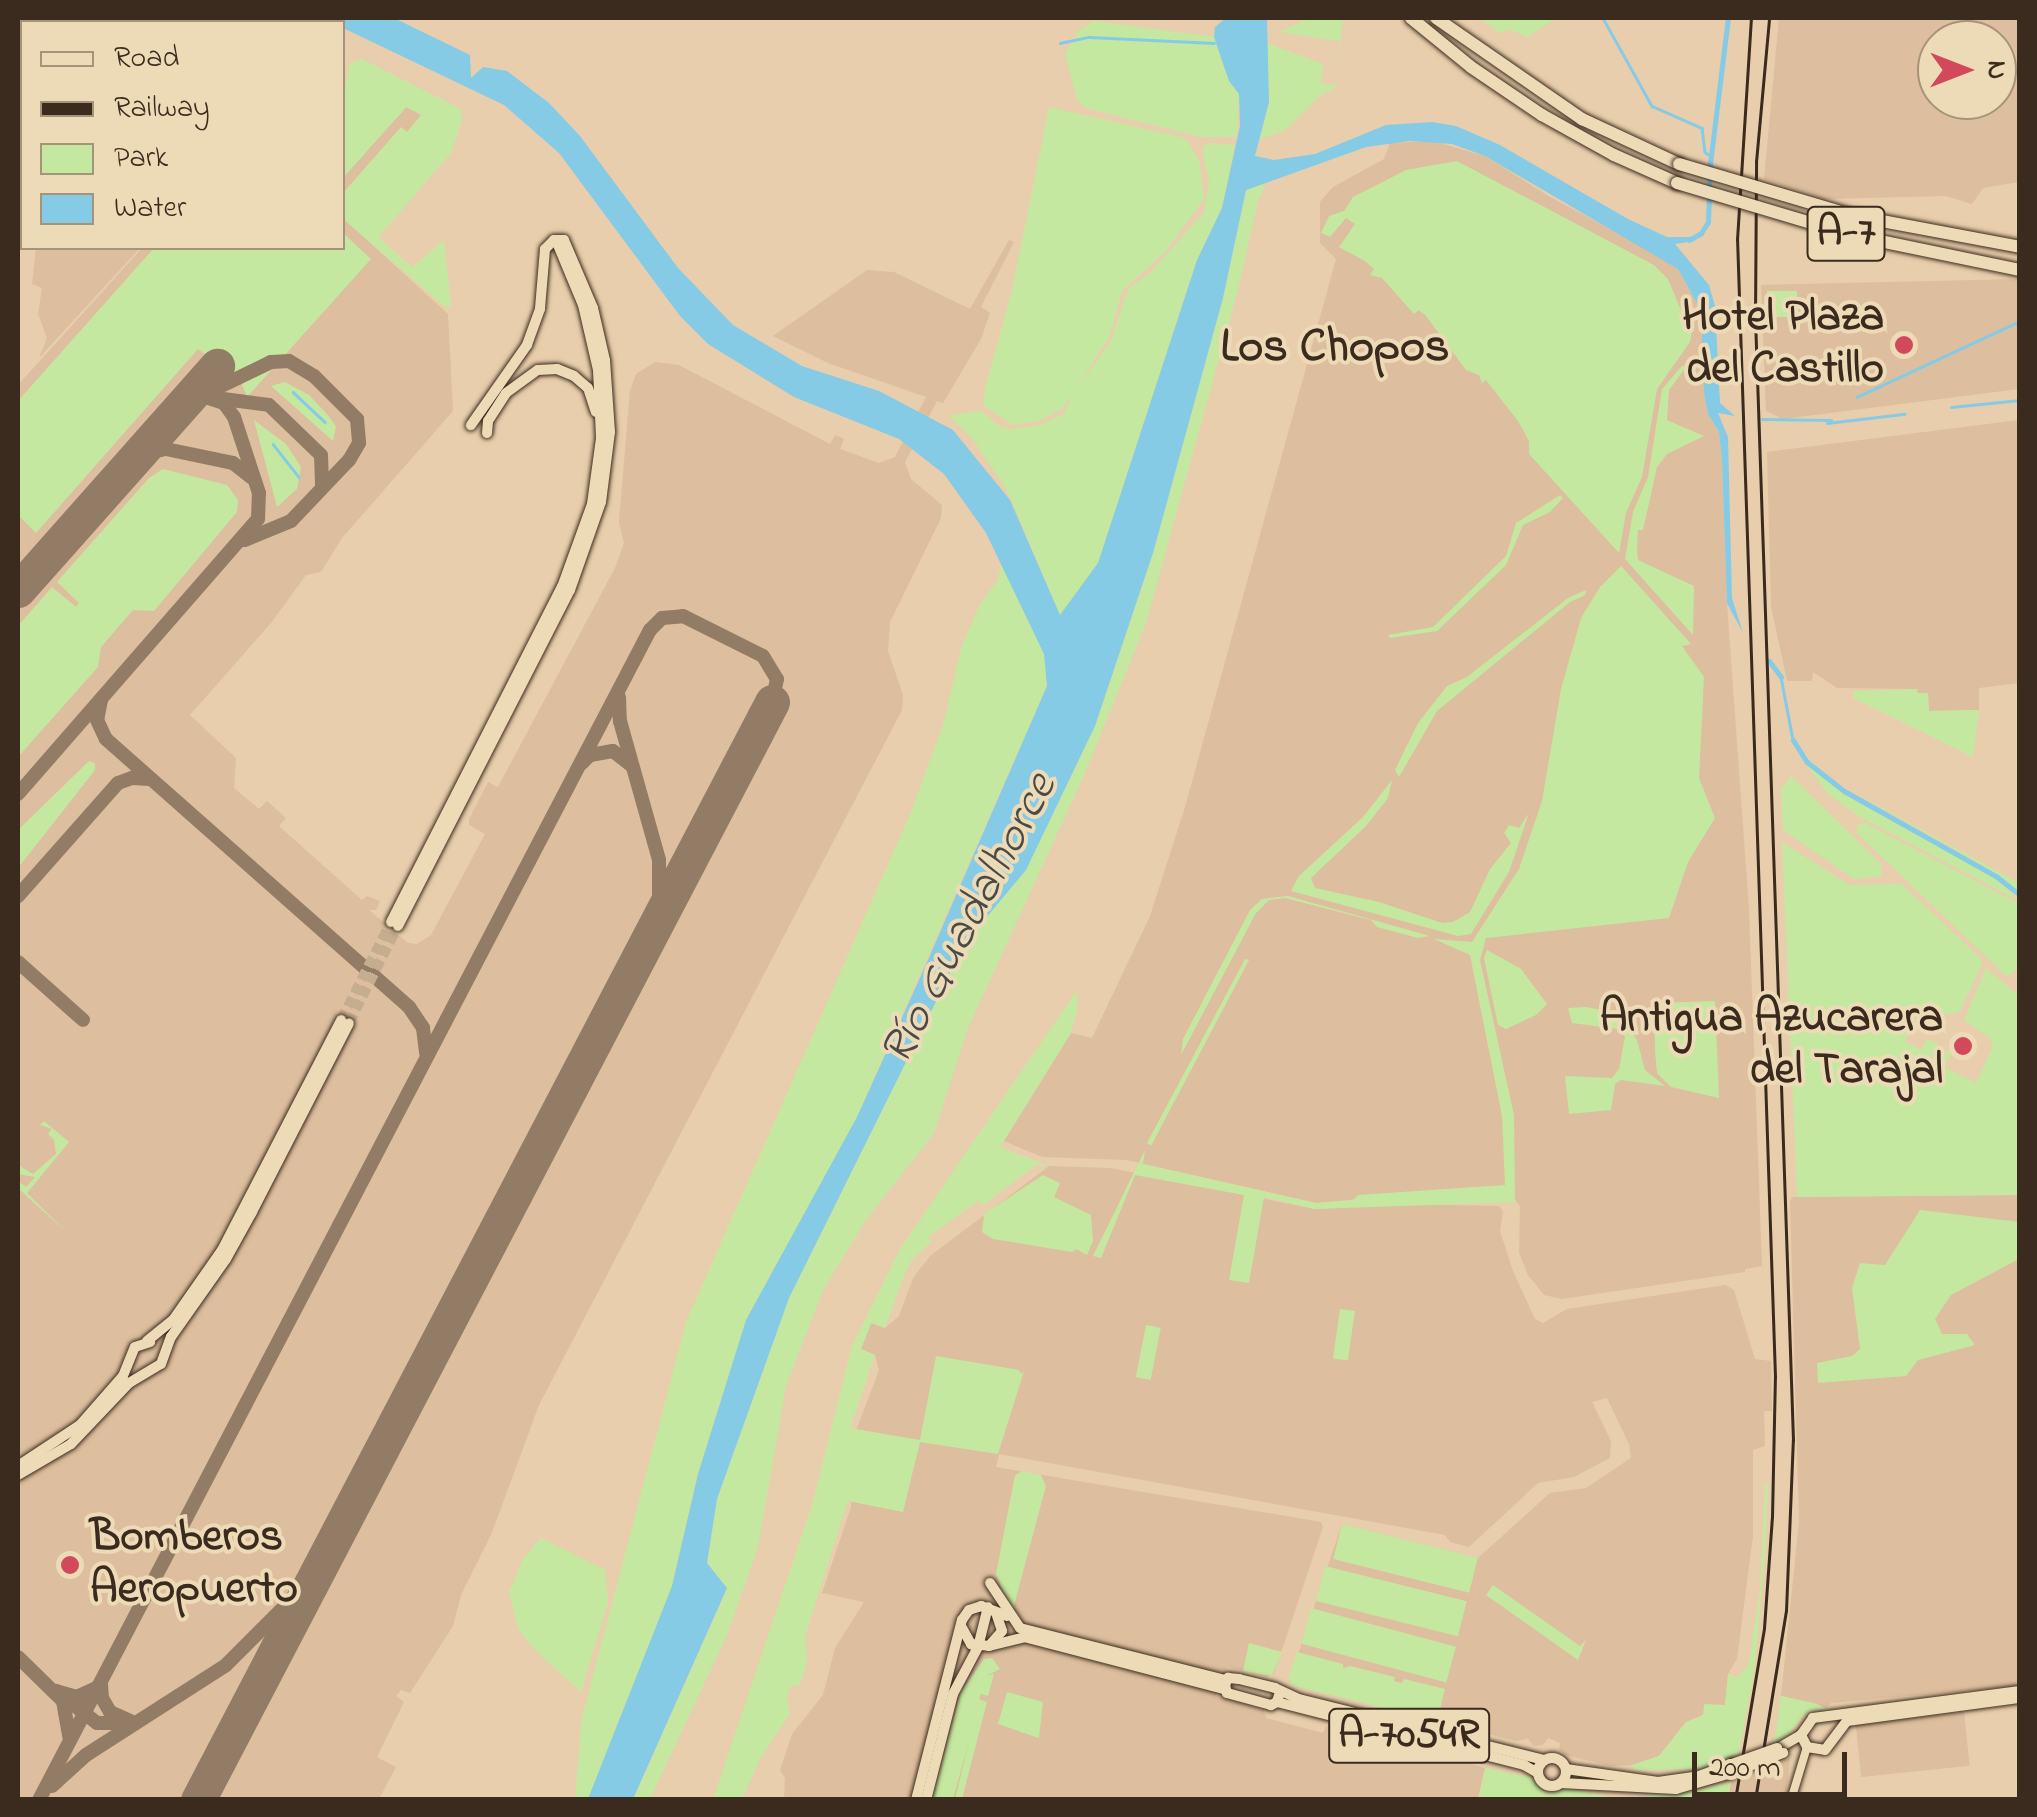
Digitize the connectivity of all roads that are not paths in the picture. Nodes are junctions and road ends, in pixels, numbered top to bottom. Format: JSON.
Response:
{"nodes":[{"id":1,"x":1411,"y":18,"type":"edge"},
{"id":2,"x":1436,"y":18,"type":"edge"},
{"id":3,"x":559,"y":242,"type":"junction"},
{"id":4,"x":2020,"y":247,"type":"edge"},
{"id":5,"x":2020,"y":270,"type":"edge"},
{"id":6,"x":471,"y":425,"type":"dead end"},
{"id":7,"x":487,"y":434,"type":"dead end"},
{"id":8,"x":601,"y":438,"type":"junction"},
{"id":9,"x":147,"y":1342,"type":"junction"},
{"id":10,"x":162,"y":1355,"type":"junction"},
{"id":11,"x":132,"y":1360,"type":"junction"},
{"id":12,"x":148,"y":1372,"type":"junction"},
{"id":13,"x":18,"y":1466,"type":"edge"},
{"id":14,"x":18,"y":1474,"type":"edge"},
{"id":15,"x":990,"y":1583,"type":"dead end"},
{"id":16,"x":997,"y":1612,"type":"junction"},
{"id":17,"x":962,"y":1620,"type":"junction"},
{"id":18,"x":984,"y":1646,"type":"junction"},
{"id":19,"x":1225,"y":1685,"type":"junction"},
{"id":20,"x":2020,"y":1691,"type":"edge"},
{"id":21,"x":1279,"y":1697,"type":"junction"},
{"id":22,"x":2020,"y":1698,"type":"edge"},
{"id":23,"x":1827,"y":1719,"type":"junction"},
{"id":24,"x":1836,"y":1738,"type":"junction"},
{"id":25,"x":1808,"y":1745,"type":"junction"},
{"id":26,"x":1544,"y":1760,"type":"junction"},
{"id":27,"x":1566,"y":1768,"type":"junction"},
{"id":28,"x":1731,"y":1769,"type":"junction"},
{"id":29,"x":1538,"y":1773,"type":"junction"},
{"id":30,"x":1561,"y":1783,"type":"junction"},
{"id":31,"x":916,"y":1800,"type":"edge"},
{"id":32,"x":926,"y":1800,"type":"edge"},
{"id":33,"x":1791,"y":1800,"type":"edge"}],
"edges":[{"from":1,"to":5,"type":"highway","number":"A-7","bridge":true},
{"from":2,"to":4,"type":"highway","number":"A-7","bridge":true},
{"from":3,"to":6,"type":"main road"},
{"from":3,"to":8,"type":"main road"},
{"from":3,"to":8,"type":"main road"},
{"from":7,"to":8,"type":"main road"},
{"from":9,"to":10,"type":"main road"},
{"from":9,"to":10,"type":"main road"},
{"from":9,"to":11,"type":"main road"},
{"from":10,"to":12,"type":"main road"},
{"from":11,"to":12,"type":"main road"},
{"from":11,"to":13,"type":"main road"},
{"from":12,"to":14,"type":"main road"},
{"from":15,"to":16,"type":"main road"},
{"from":16,"to":17,"type":"main road"},
{"from":16,"to":18,"type":"main road"},
{"from":16,"to":18,"type":"main road"},
{"from":16,"to":19,"type":"main road"},
{"from":17,"to":18,"type":"main road"},
{"from":17,"to":31,"type":"main road"},
{"from":18,"to":19,"type":"main road"},
{"from":18,"to":32,"type":"main road"},
{"from":19,"to":21,"type":"main road","number":"A-7054R"},
{"from":20,"to":23,"type":"main road","number":"A-7054R"},
{"from":21,"to":26,"type":"main road","number":"A-7054R"},
{"from":21,"to":29,"type":"main road","number":"A-7054R"},
{"from":22,"to":24,"type":"main road","number":"A-7054R"},
{"from":23,"to":24,"type":"main road"},
{"from":23,"to":25,"type":"main road","number":"A-7054R"},
{"from":24,"to":25,"type":"main road","number":"A-7054R"},
{"from":25,"to":28,"type":"main road","number":"A-7054R","bridge":true},
{"from":25,"to":33,"type":"main road"},
{"from":26,"to":27,"type":"main road","number":"A-7054R"},
{"from":26,"to":29,"type":"main road","number":"A-7054R"},
{"from":27,"to":28,"type":"main road","number":"A-7054R"},
{"from":27,"to":30,"type":"main road"},
{"from":28,"to":30,"type":"main road","number":"A-7054R"},
{"from":29,"to":30,"type":"main road","number":"A-7054R"}]}
